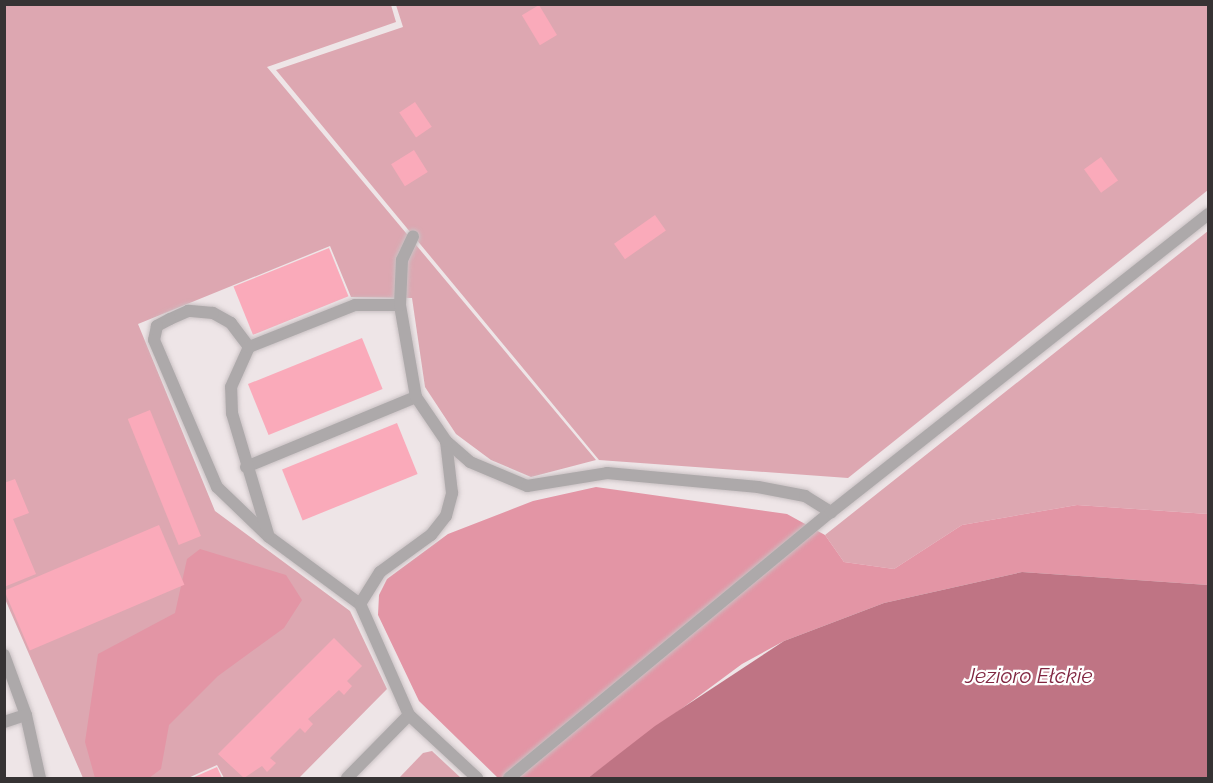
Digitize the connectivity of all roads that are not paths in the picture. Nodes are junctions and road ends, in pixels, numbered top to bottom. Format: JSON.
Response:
{"nodes":[{"id":1,"x":1209,"y":214,"type":"edge"},
{"id":2,"x":413,"y":236,"type":"dead end"},
{"id":3,"x":400,"y":305,"type":"junction"},
{"id":4,"x":249,"y":347,"type":"junction"},
{"id":5,"x":416,"y":397,"type":"junction"},
{"id":6,"x":446,"y":441,"type":"junction"},
{"id":7,"x":246,"y":467,"type":"junction"},
{"id":8,"x":831,"y":512,"type":"junction"},
{"id":9,"x":268,"y":537,"type":"junction"},
{"id":10,"x":360,"y":604,"type":"junction"},
{"id":11,"x":4,"y":655,"type":"edge"},
{"id":12,"x":26,"y":715,"type":"junction"},
{"id":13,"x":409,"y":715,"type":"junction"},
{"id":14,"x":4,"y":722,"type":"edge"},
{"id":15,"x":40,"y":778,"type":"edge"},
{"id":16,"x":347,"y":778,"type":"edge"},
{"id":17,"x":477,"y":778,"type":"edge"},
{"id":18,"x":509,"y":778,"type":"edge"}],
"edges":[{"from":1,"to":8,"type":"lane"},
{"from":2,"to":3,"type":"lane"},
{"from":3,"to":4,"type":"lane"},
{"from":3,"to":5,"type":"lane"},
{"from":4,"to":7,"type":"lane"},
{"from":4,"to":9,"type":"lane"},
{"from":5,"to":6,"type":"lane"},
{"from":5,"to":7,"type":"lane"},
{"from":6,"to":8,"type":"lane"},
{"from":6,"to":10,"type":"lane"},
{"from":7,"to":9,"type":"lane"},
{"from":8,"to":18,"type":"lane"},
{"from":9,"to":10,"type":"lane"},
{"from":10,"to":13,"type":"lane"},
{"from":11,"to":12,"type":"lane"},
{"from":12,"to":14,"type":"lane"},
{"from":12,"to":15,"type":"lane"},
{"from":13,"to":16,"type":"lane"},
{"from":13,"to":17,"type":"lane"}]}
